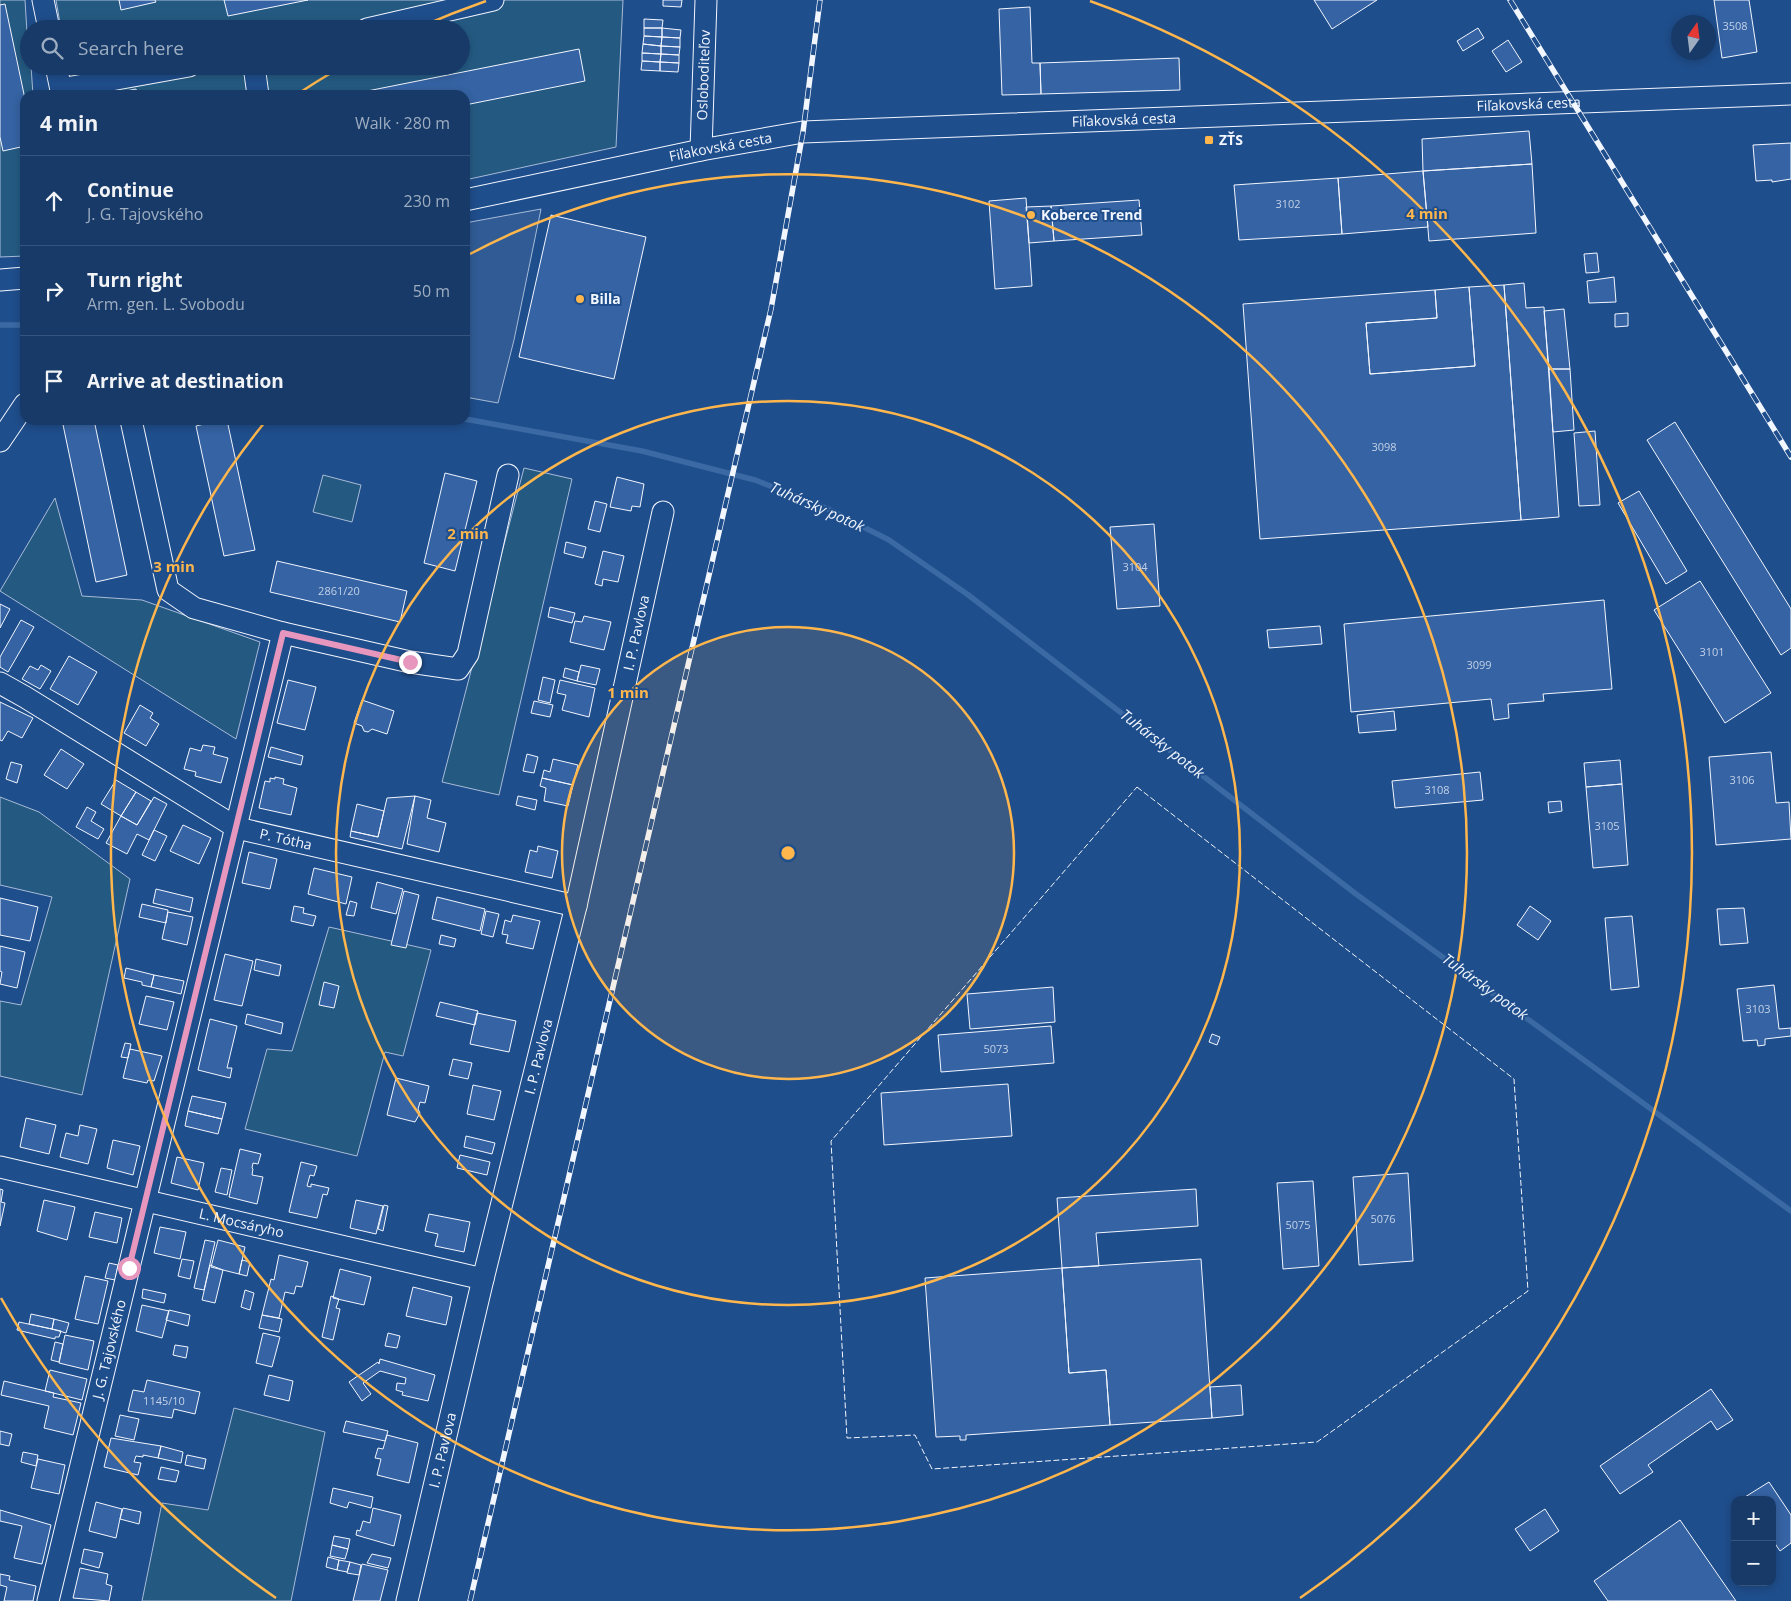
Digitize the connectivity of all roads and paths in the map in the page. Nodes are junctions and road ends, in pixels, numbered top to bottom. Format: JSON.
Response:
{"nodes":[{"id":1,"x":43,"y":0,"type":"edge"},
{"id":2,"x":493,"y":0,"type":"edge"},
{"id":3,"x":706,"y":0,"type":"edge"},
{"id":4,"x":47,"y":20,"type":"edge"},
{"id":5,"x":406,"y":20,"type":"edge"},
{"id":6,"x":58,"y":75,"type":"edge"},
{"id":7,"x":145,"y":75,"type":"edge"},
{"id":8,"x":255,"y":75,"type":"edge"},
{"id":9,"x":62,"y":90,"type":"edge"},
{"id":10,"x":72,"y":90,"type":"edge"},
{"id":11,"x":257,"y":90,"type":"edge"},
{"id":12,"x":1791,"y":94,"type":"edge"},
{"id":13,"x":702,"y":150,"type":"junction"},
{"id":14,"x":470,"y":199,"type":"edge"},
{"id":15,"x":20,"y":278,"type":"edge"},
{"id":16,"x":0,"y":280,"type":"edge"},
{"id":17,"x":20,"y":412,"type":"edge"},
{"id":18,"x":132,"y":425,"type":"edge"},
{"id":19,"x":0,"y":442,"type":"edge"},
{"id":20,"x":508,"y":475,"type":"dead end"},
{"id":21,"x":664,"y":512,"type":"dead end"},
{"id":22,"x":283,"y":633,"type":"junction"},
{"id":23,"x":0,"y":684,"type":"edge"},
{"id":24,"x":237,"y":828,"type":"junction"},
{"id":25,"x":576,"y":906,"type":"junction"},
{"id":26,"x":0,"y":1167,"type":"edge"},
{"id":27,"x":146,"y":1200,"type":"junction"},
{"id":28,"x":483,"y":1279,"type":"junction"},
{"id":29,"x":48,"y":1601,"type":"edge"},
{"id":30,"x":407,"y":1601,"type":"edge"}],
"edges":[{"from":1,"to":4,"type":"street"},
{"from":2,"to":5,"type":"street"},
{"from":3,"to":13,"type":"street","name":"Osloboditeľov"},
{"from":6,"to":9,"type":"street"},
{"from":7,"to":10,"type":"street"},
{"from":8,"to":11,"type":"street"},
{"from":12,"to":13,"type":"street","name":"Fiľakovská cesta"},
{"from":13,"to":14,"type":"street","name":"Fiľakovská cesta"},
{"from":15,"to":16,"type":"street"},
{"from":17,"to":19,"type":"street"},
{"from":18,"to":22,"type":"street"},
{"from":20,"to":22,"type":"street"},
{"from":21,"to":25,"type":"street","name":"I. P. Pavlova"},
{"from":22,"to":24,"type":"street","name":"J. G. Tajovského"},
{"from":23,"to":24,"type":"street","name":"P. Tótha"},
{"from":24,"to":25,"type":"street","name":"P. Tótha"},
{"from":24,"to":27,"type":"street","name":"J. G. Tajovského"},
{"from":25,"to":28,"type":"street","name":"I. P. Pavlova"},
{"from":26,"to":27,"type":"street","name":"L. Mocsáryho"},
{"from":27,"to":28,"type":"street","name":"L. Mocsáryho"},
{"from":27,"to":29,"type":"street","name":"J. G. Tajovského"},
{"from":28,"to":30,"type":"street","name":"I. P. Pavlova"}]}
